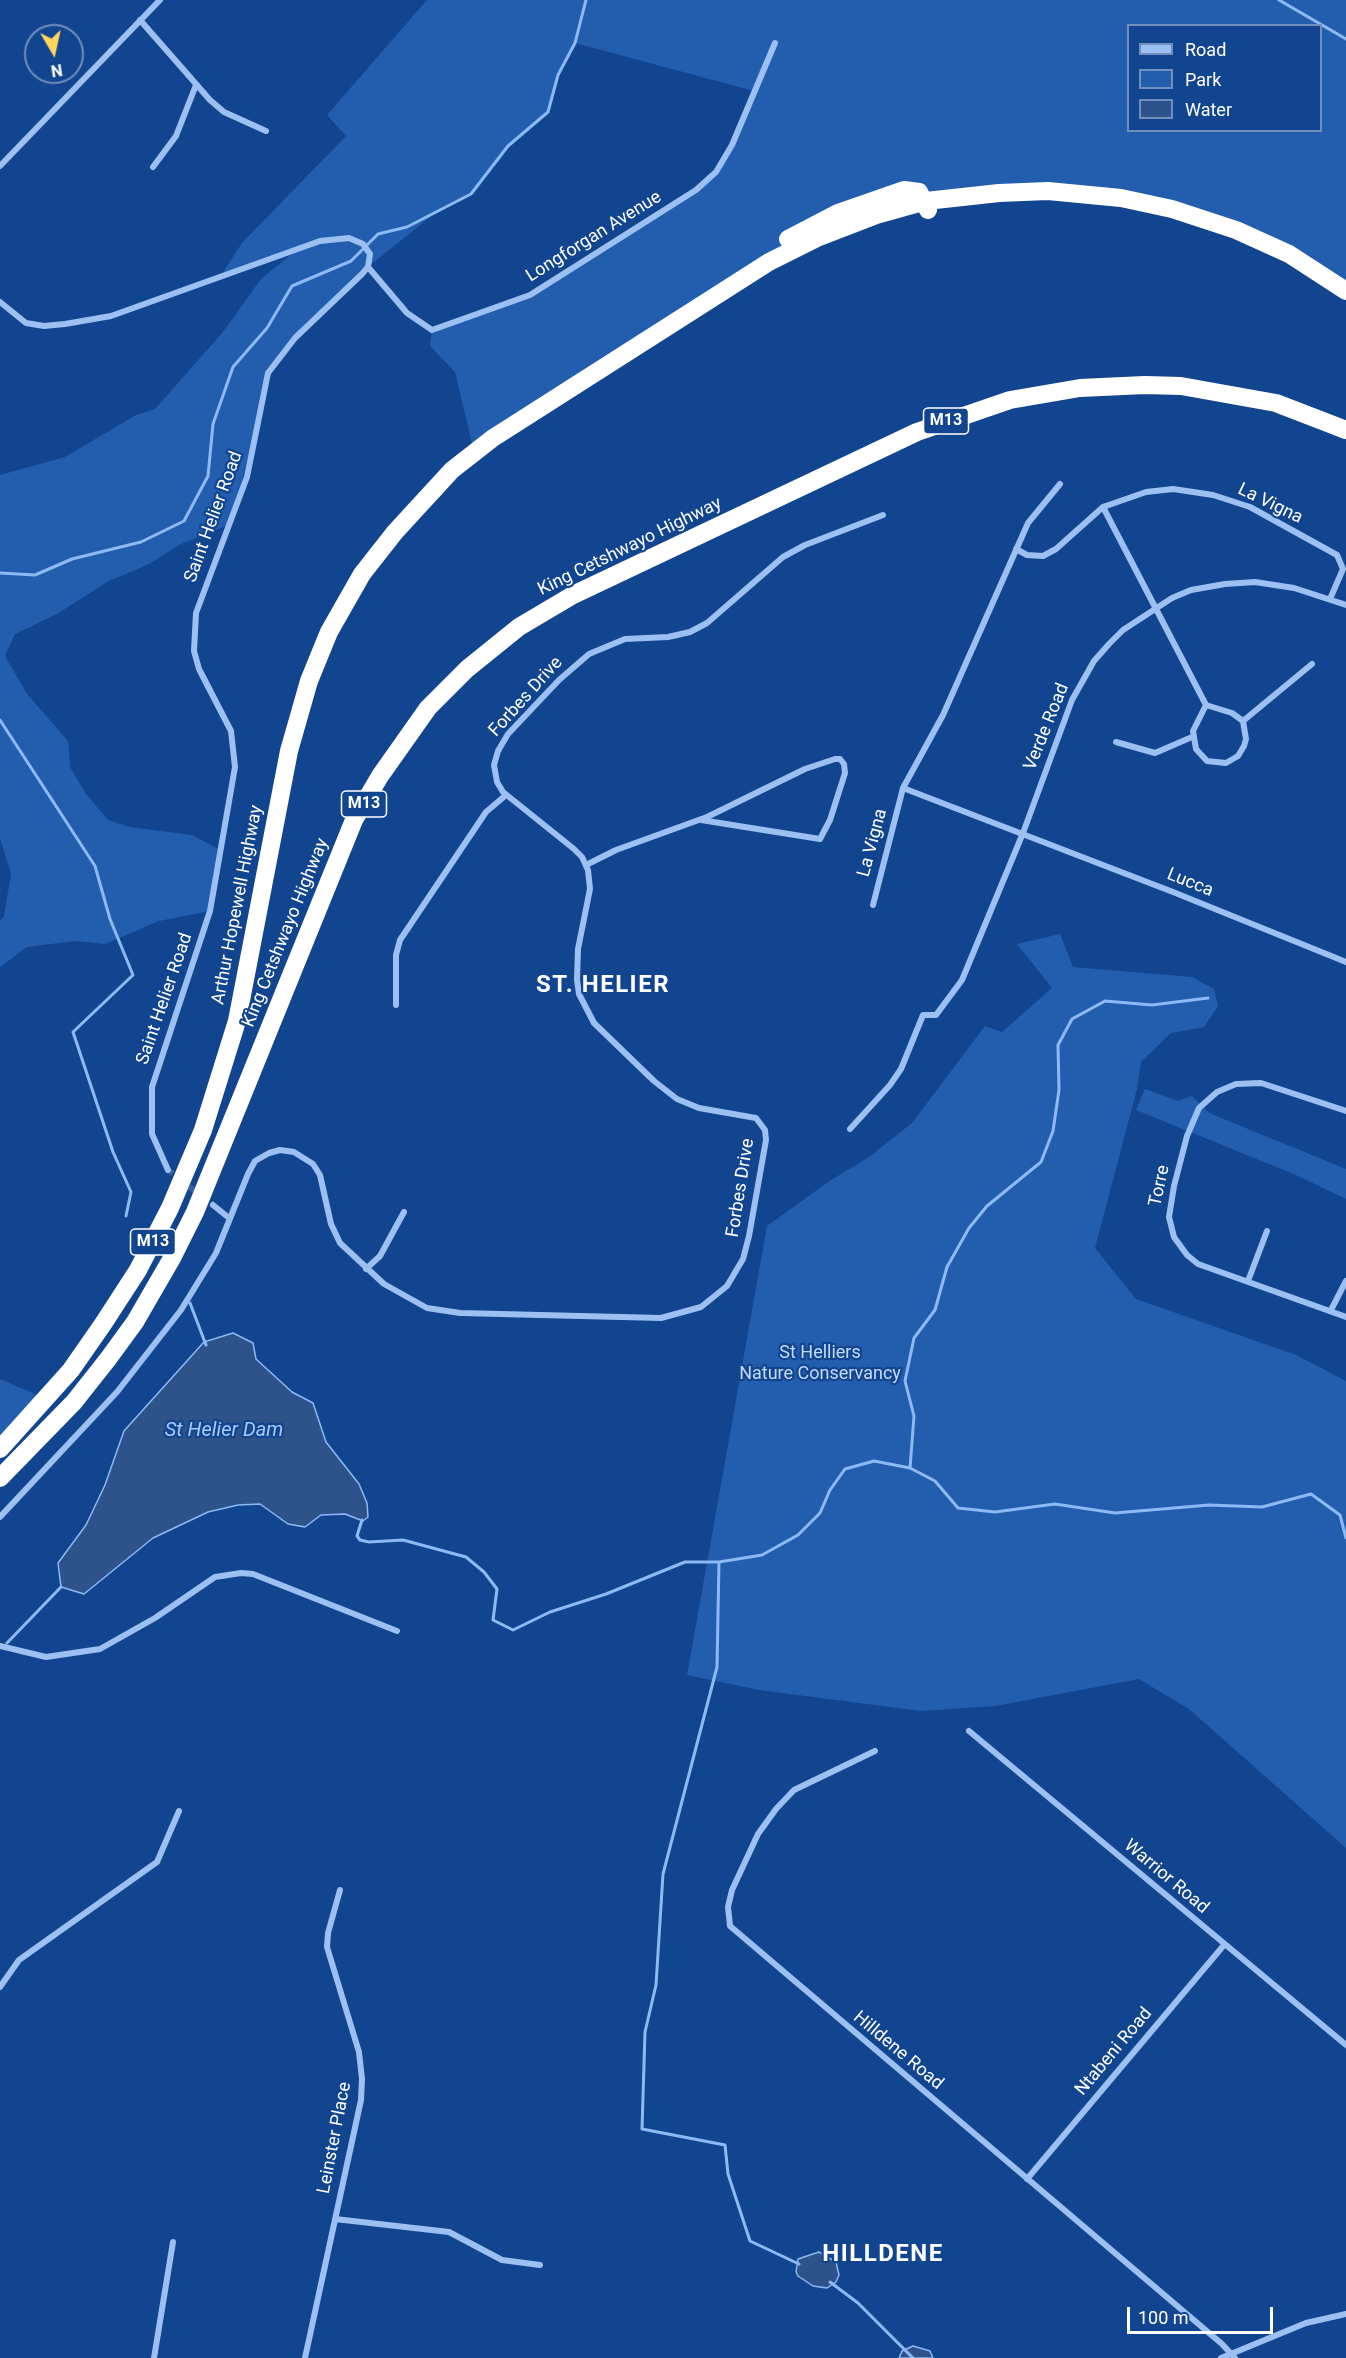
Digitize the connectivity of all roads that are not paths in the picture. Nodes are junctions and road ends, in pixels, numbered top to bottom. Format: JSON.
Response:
{"nodes":[{"id":1,"x":160,"y":0,"type":"edge"},
{"id":2,"x":140,"y":20,"type":"junction"},
{"id":3,"x":776,"y":43,"type":"dead end"},
{"id":4,"x":196,"y":85,"type":"junction"},
{"id":5,"x":266,"y":131,"type":"dead end"},
{"id":6,"x":0,"y":166,"type":"edge"},
{"id":7,"x":153,"y":167,"type":"dead end"},
{"id":8,"x":368,"y":267,"type":"junction"},
{"id":9,"x":1346,"y":291,"type":"edge"},
{"id":10,"x":0,"y":302,"type":"edge"},
{"id":11,"x":1346,"y":430,"type":"edge"},
{"id":12,"x":1060,"y":484,"type":"dead end"},
{"id":13,"x":1103,"y":507,"type":"junction"},
{"id":14,"x":883,"y":514,"type":"dead end"},
{"id":15,"x":1016,"y":549,"type":"junction"},
{"id":16,"x":1330,"y":598,"type":"junction"},
{"id":17,"x":1346,"y":605,"type":"edge"},
{"id":18,"x":1155,"y":608,"type":"junction"},
{"id":19,"x":1312,"y":664,"type":"dead end"},
{"id":20,"x":1206,"y":705,"type":"junction"},
{"id":21,"x":1243,"y":721,"type":"junction"},
{"id":22,"x":1192,"y":737,"type":"junction"},
{"id":23,"x":1116,"y":742,"type":"dead end"},
{"id":24,"x":903,"y":788,"type":"junction"},
{"id":25,"x":506,"y":795,"type":"junction"},
{"id":26,"x":701,"y":820,"type":"junction"},
{"id":27,"x":1023,"y":833,"type":"junction"},
{"id":28,"x":586,"y":865,"type":"junction"},
{"id":29,"x":873,"y":905,"type":"dead end"},
{"id":30,"x":1346,"y":962,"type":"edge"},
{"id":31,"x":396,"y":1005,"type":"dead end"},
{"id":32,"x":1346,"y":1111,"type":"edge"},
{"id":33,"x":850,"y":1129,"type":"dead end"},
{"id":34,"x":168,"y":1170,"type":"tunnel mouth"},
{"id":35,"x":213,"y":1205,"type":"tunnel mouth"},
{"id":36,"x":404,"y":1212,"type":"dead end"},
{"id":37,"x":229,"y":1218,"type":"junction"},
{"id":38,"x":1267,"y":1231,"type":"dead end"},
{"id":39,"x":366,"y":1269,"type":"junction"},
{"id":40,"x":1248,"y":1281,"type":"junction"},
{"id":41,"x":1346,"y":1281,"type":"edge"},
{"id":42,"x":1331,"y":1310,"type":"junction"},
{"id":43,"x":1346,"y":1317,"type":"edge"},
{"id":44,"x":0,"y":1449,"type":"edge"},
{"id":45,"x":0,"y":1478,"type":"edge"},
{"id":46,"x":0,"y":1517,"type":"edge"},
{"id":47,"x":397,"y":1631,"type":"dead end"},
{"id":48,"x":0,"y":1646,"type":"edge"},
{"id":49,"x":969,"y":1731,"type":"dead end"},
{"id":50,"x":875,"y":1751,"type":"dead end"},
{"id":51,"x":179,"y":1811,"type":"dead end"},
{"id":52,"x":340,"y":1890,"type":"dead end"},
{"id":53,"x":1224,"y":1945,"type":"junction"},
{"id":54,"x":0,"y":1987,"type":"edge"},
{"id":55,"x":1346,"y":2044,"type":"edge"},
{"id":56,"x":1027,"y":2179,"type":"junction"},
{"id":57,"x":335,"y":2219,"type":"junction"},
{"id":58,"x":173,"y":2242,"type":"dead end"},
{"id":59,"x":540,"y":2265,"type":"dead end"},
{"id":60,"x":1346,"y":2314,"type":"edge"},
{"id":61,"x":1233,"y":2356,"type":"edge"},
{"id":62,"x":154,"y":2358,"type":"edge"},
{"id":63,"x":304,"y":2358,"type":"edge"},
{"id":64,"x":1221,"y":2358,"type":"edge"}],
"edges":[{"from":1,"to":2,"type":"street"},
{"from":2,"to":4,"type":"street"},
{"from":2,"to":6,"type":"street"},
{"from":3,"to":8,"type":"street","name":"Longforgan Avenue"},
{"from":4,"to":5,"type":"street"},
{"from":4,"to":7,"type":"street"},
{"from":8,"to":10,"type":"street"},
{"from":8,"to":34,"type":"street","name":"Saint Helier Road"},
{"from":9,"to":44,"type":"highway","name":"Arthur Hopewell Highway","number":"M13"},
{"from":11,"to":45,"type":"highway","name":"King Cetshwayo Highway","number":"M13"},
{"from":12,"to":15,"type":"street","name":"La Vigna"},
{"from":13,"to":15,"type":"street","name":"La Vigna"},
{"from":13,"to":16,"type":"street","name":"La Vigna"},
{"from":13,"to":18,"type":"street"},
{"from":14,"to":25,"type":"street","name":"Forbes Drive"},
{"from":15,"to":24,"type":"street","name":"La Vigna"},
{"from":16,"to":17,"type":"street","name":"Verde Road"},
{"from":16,"to":18,"type":"street","name":"Verde Road"},
{"from":18,"to":20,"type":"street"},
{"from":18,"to":27,"type":"street","name":"Verde Road"},
{"from":19,"to":21,"type":"street"},
{"from":20,"to":21,"type":"street"},
{"from":20,"to":22,"type":"street"},
{"from":21,"to":22,"type":"street"},
{"from":22,"to":23,"type":"street"},
{"from":24,"to":27,"type":"street","name":"La Vigna"},
{"from":24,"to":29,"type":"street","name":"La Vigna"},
{"from":25,"to":28,"type":"street","name":"Forbes Drive"},
{"from":25,"to":31,"type":"street"},
{"from":26,"to":26,"type":"street"},
{"from":26,"to":28,"type":"street"},
{"from":27,"to":30,"type":"street","name":"Lucca"},
{"from":27,"to":33,"type":"street","name":"Verde Road"},
{"from":28,"to":39,"type":"street","name":"Forbes Drive"},
{"from":32,"to":40,"type":"street","name":"Torre"},
{"from":35,"to":37,"type":"street"},
{"from":36,"to":39,"type":"street"},
{"from":37,"to":39,"type":"street","name":"Forbes Drive"},
{"from":37,"to":46,"type":"street"},
{"from":38,"to":40,"type":"street"},
{"from":40,"to":42,"type":"street","name":"Torre"},
{"from":41,"to":42,"type":"street"},
{"from":42,"to":43,"type":"street","name":"Torre"},
{"from":47,"to":48,"type":"street"},
{"from":49,"to":53,"type":"street","name":"Warrior Road"},
{"from":50,"to":56,"type":"street","name":"Hilldene Road"},
{"from":51,"to":54,"type":"street"},
{"from":52,"to":57,"type":"street","name":"Leinster Place"},
{"from":53,"to":55,"type":"street","name":"Warrior Road"},
{"from":53,"to":56,"type":"street","name":"Ntabeni Road"},
{"from":56,"to":61,"type":"street","name":"Hilldene Road"},
{"from":57,"to":59,"type":"street"},
{"from":57,"to":63,"type":"street","name":"Leinster Place"},
{"from":58,"to":62,"type":"street"},
{"from":60,"to":61,"type":"street"},
{"from":61,"to":64,"type":"street"}]}
